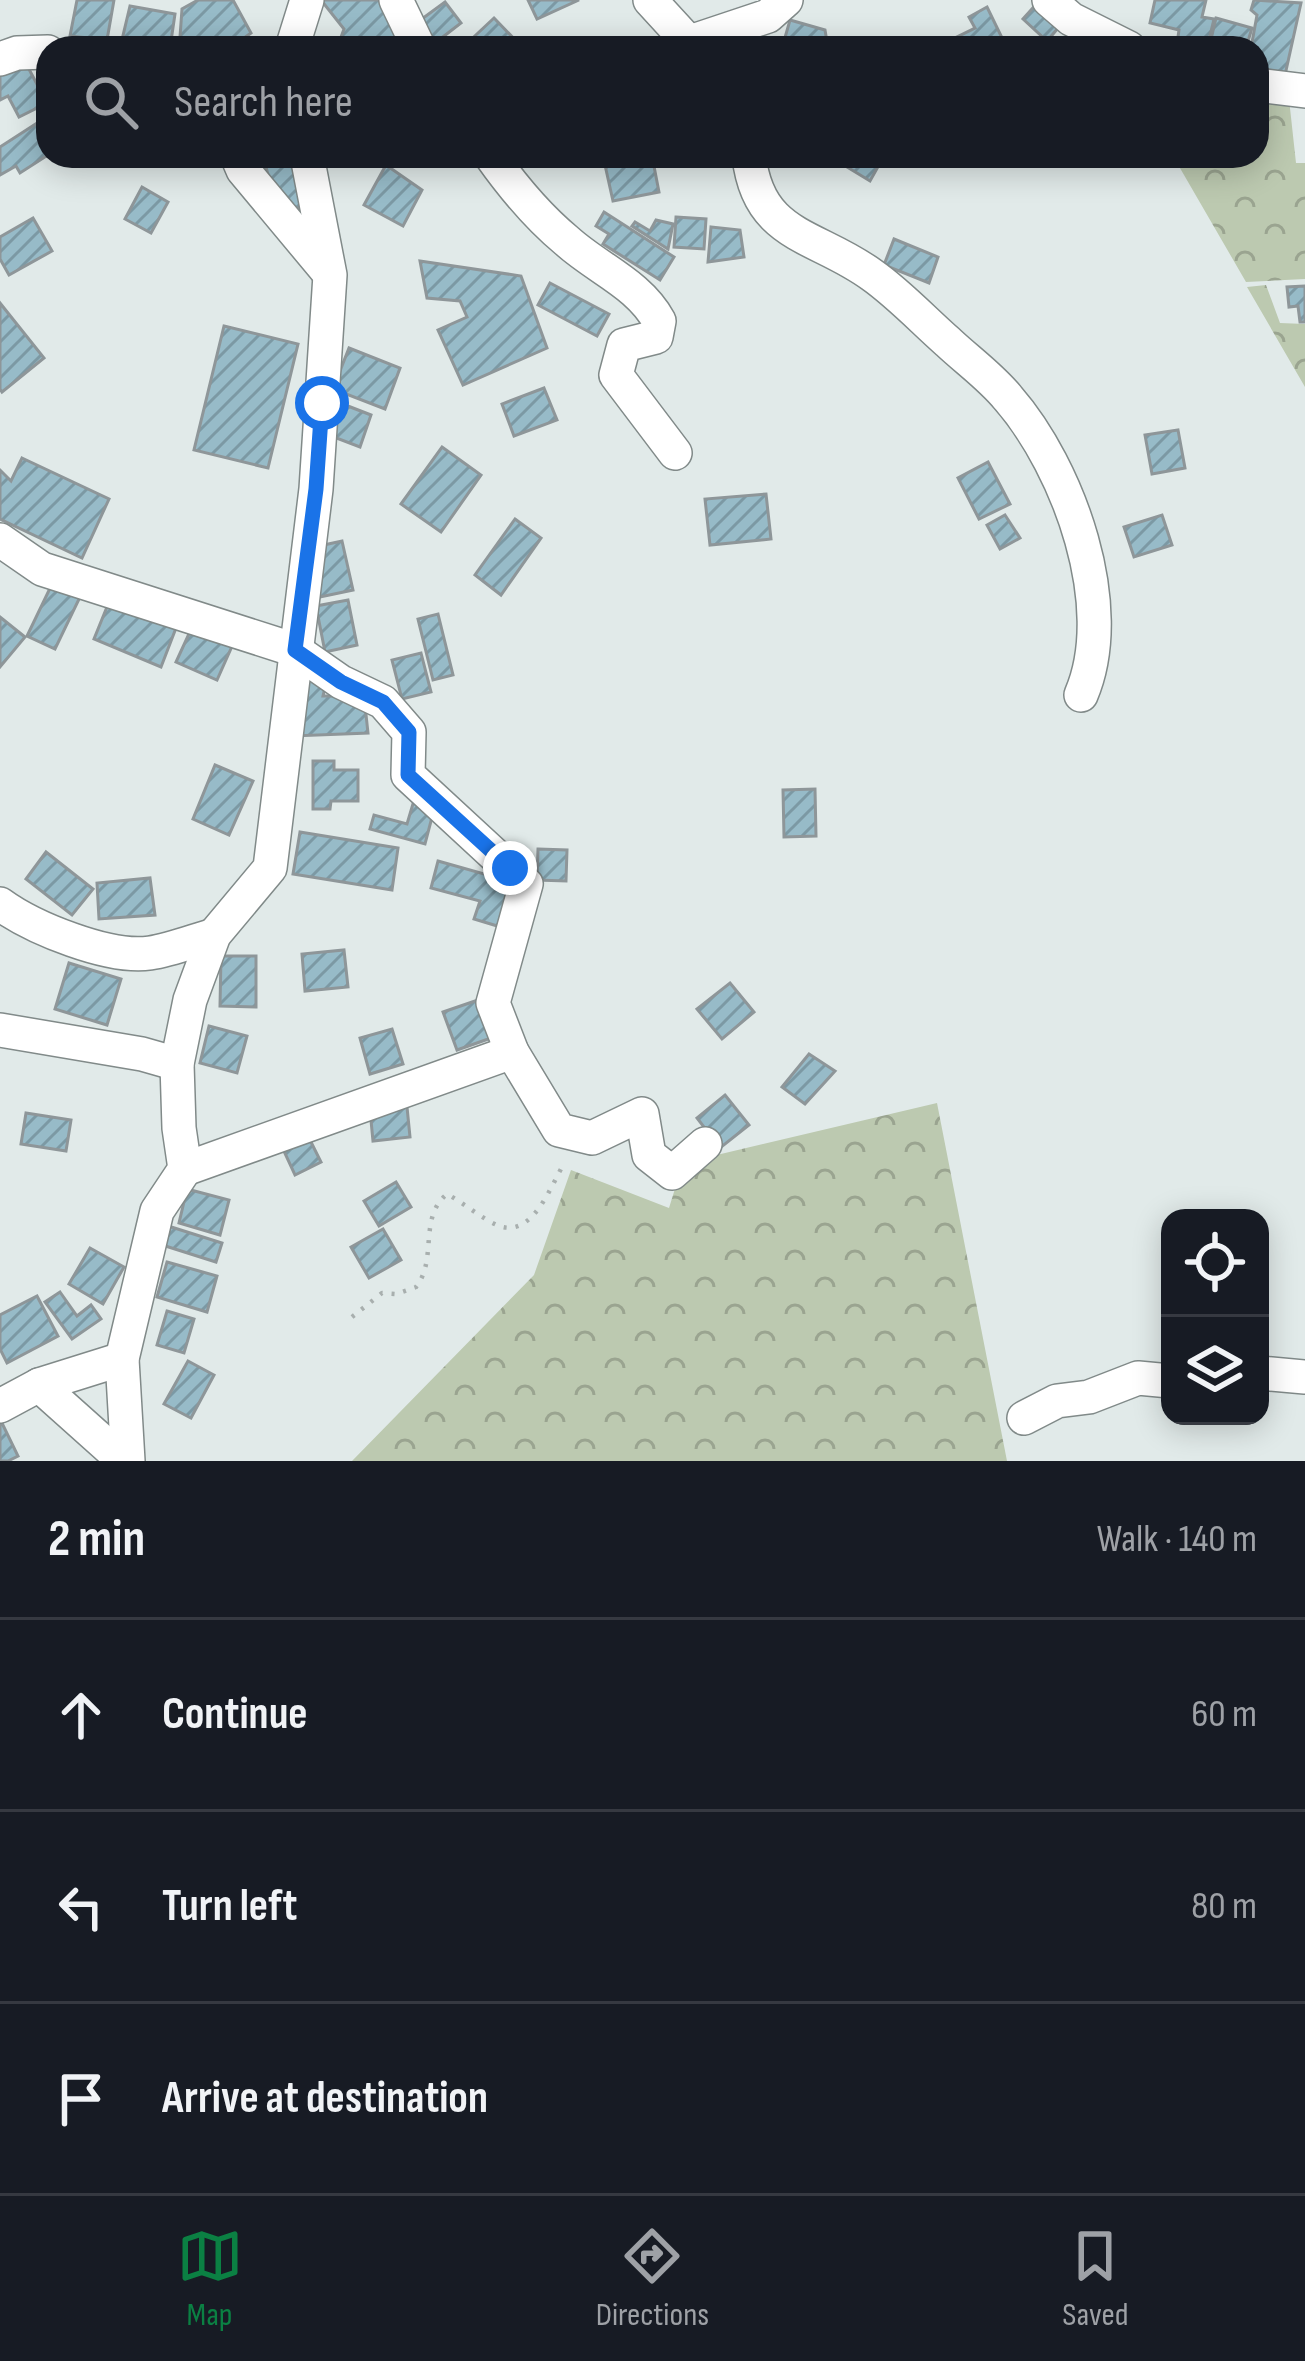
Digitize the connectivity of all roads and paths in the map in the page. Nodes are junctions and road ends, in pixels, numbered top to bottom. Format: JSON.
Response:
{"nodes":[{"id":1,"x":307,"y":0,"type":"edge"},
{"id":2,"x":396,"y":0,"type":"edge"},
{"id":3,"x":650,"y":0,"type":"edge"},
{"id":4,"x":786,"y":0,"type":"edge"},
{"id":5,"x":1049,"y":0,"type":"edge"},
{"id":6,"x":296,"y":36,"type":"edge"},
{"id":7,"x":413,"y":36,"type":"edge"},
{"id":8,"x":684,"y":36,"type":"edge"},
{"id":9,"x":716,"y":36,"type":"edge"},
{"id":10,"x":1105,"y":36,"type":"edge"},
{"id":11,"x":36,"y":52,"type":"edge"},
{"id":12,"x":0,"y":59,"type":"edge"},
{"id":13,"x":1269,"y":87,"type":"edge"},
{"id":14,"x":1305,"y":92,"type":"edge"},
{"id":15,"x":242,"y":168,"type":"edge"},
{"id":16,"x":309,"y":168,"type":"edge"},
{"id":17,"x":499,"y":168,"type":"edge"},
{"id":18,"x":750,"y":168,"type":"edge"},
{"id":19,"x":331,"y":275,"type":"junction"},
{"id":20,"x":675,"y":453,"type":"dead end"},
{"id":21,"x":0,"y":540,"type":"edge"},
{"id":22,"x":295,"y":650,"type":"junction"},
{"id":23,"x":1081,"y":695,"type":"dead end"},
{"id":24,"x":0,"y":904,"type":"edge"},
{"id":25,"x":214,"y":934,"type":"junction"},
{"id":26,"x":0,"y":1030,"type":"edge"},
{"id":27,"x":512,"y":1052,"type":"junction"},
{"id":28,"x":177,"y":1064,"type":"junction"},
{"id":29,"x":576,"y":1134,"type":"junction"},
{"id":30,"x":705,"y":1144,"type":"dead end"},
{"id":31,"x":185,"y":1169,"type":"junction"},
{"id":32,"x":352,"y":1318,"type":"dead end"},
{"id":33,"x":122,"y":1359,"type":"junction"},
{"id":34,"x":1269,"y":1374,"type":"edge"},
{"id":35,"x":1305,"y":1377,"type":"edge"},
{"id":36,"x":1161,"y":1381,"type":"edge"},
{"id":37,"x":39,"y":1385,"type":"junction"},
{"id":38,"x":0,"y":1406,"type":"edge"},
{"id":39,"x":1024,"y":1418,"type":"dead end"},
{"id":40,"x":126,"y":1461,"type":"edge"}],
"edges":[{"from":1,"to":6,"type":"street"},
{"from":2,"to":7,"type":"street"},
{"from":3,"to":8,"type":"street"},
{"from":4,"to":9,"type":"street"},
{"from":5,"to":10,"type":"street"},
{"from":11,"to":12,"type":"street"},
{"from":13,"to":14,"type":"street"},
{"from":15,"to":19,"type":"street"},
{"from":16,"to":19,"type":"street"},
{"from":17,"to":20,"type":"street"},
{"from":18,"to":23,"type":"street"},
{"from":19,"to":22,"type":"street"},
{"from":21,"to":22,"type":"street"},
{"from":22,"to":25,"type":"street"},
{"from":22,"to":27,"type":"street"},
{"from":24,"to":25,"type":"street"},
{"from":25,"to":28,"type":"street"},
{"from":26,"to":28,"type":"street"},
{"from":27,"to":29,"type":"street"},
{"from":27,"to":31,"type":"street"},
{"from":28,"to":31,"type":"street"},
{"from":29,"to":30,"type":"street"},
{"from":29,"to":32,"type":"path"},
{"from":31,"to":33,"type":"street"},
{"from":33,"to":37,"type":"street"},
{"from":33,"to":40,"type":"street"},
{"from":34,"to":35,"type":"street"},
{"from":36,"to":39,"type":"street"},
{"from":37,"to":38,"type":"street"},
{"from":37,"to":40,"type":"street"}]}
